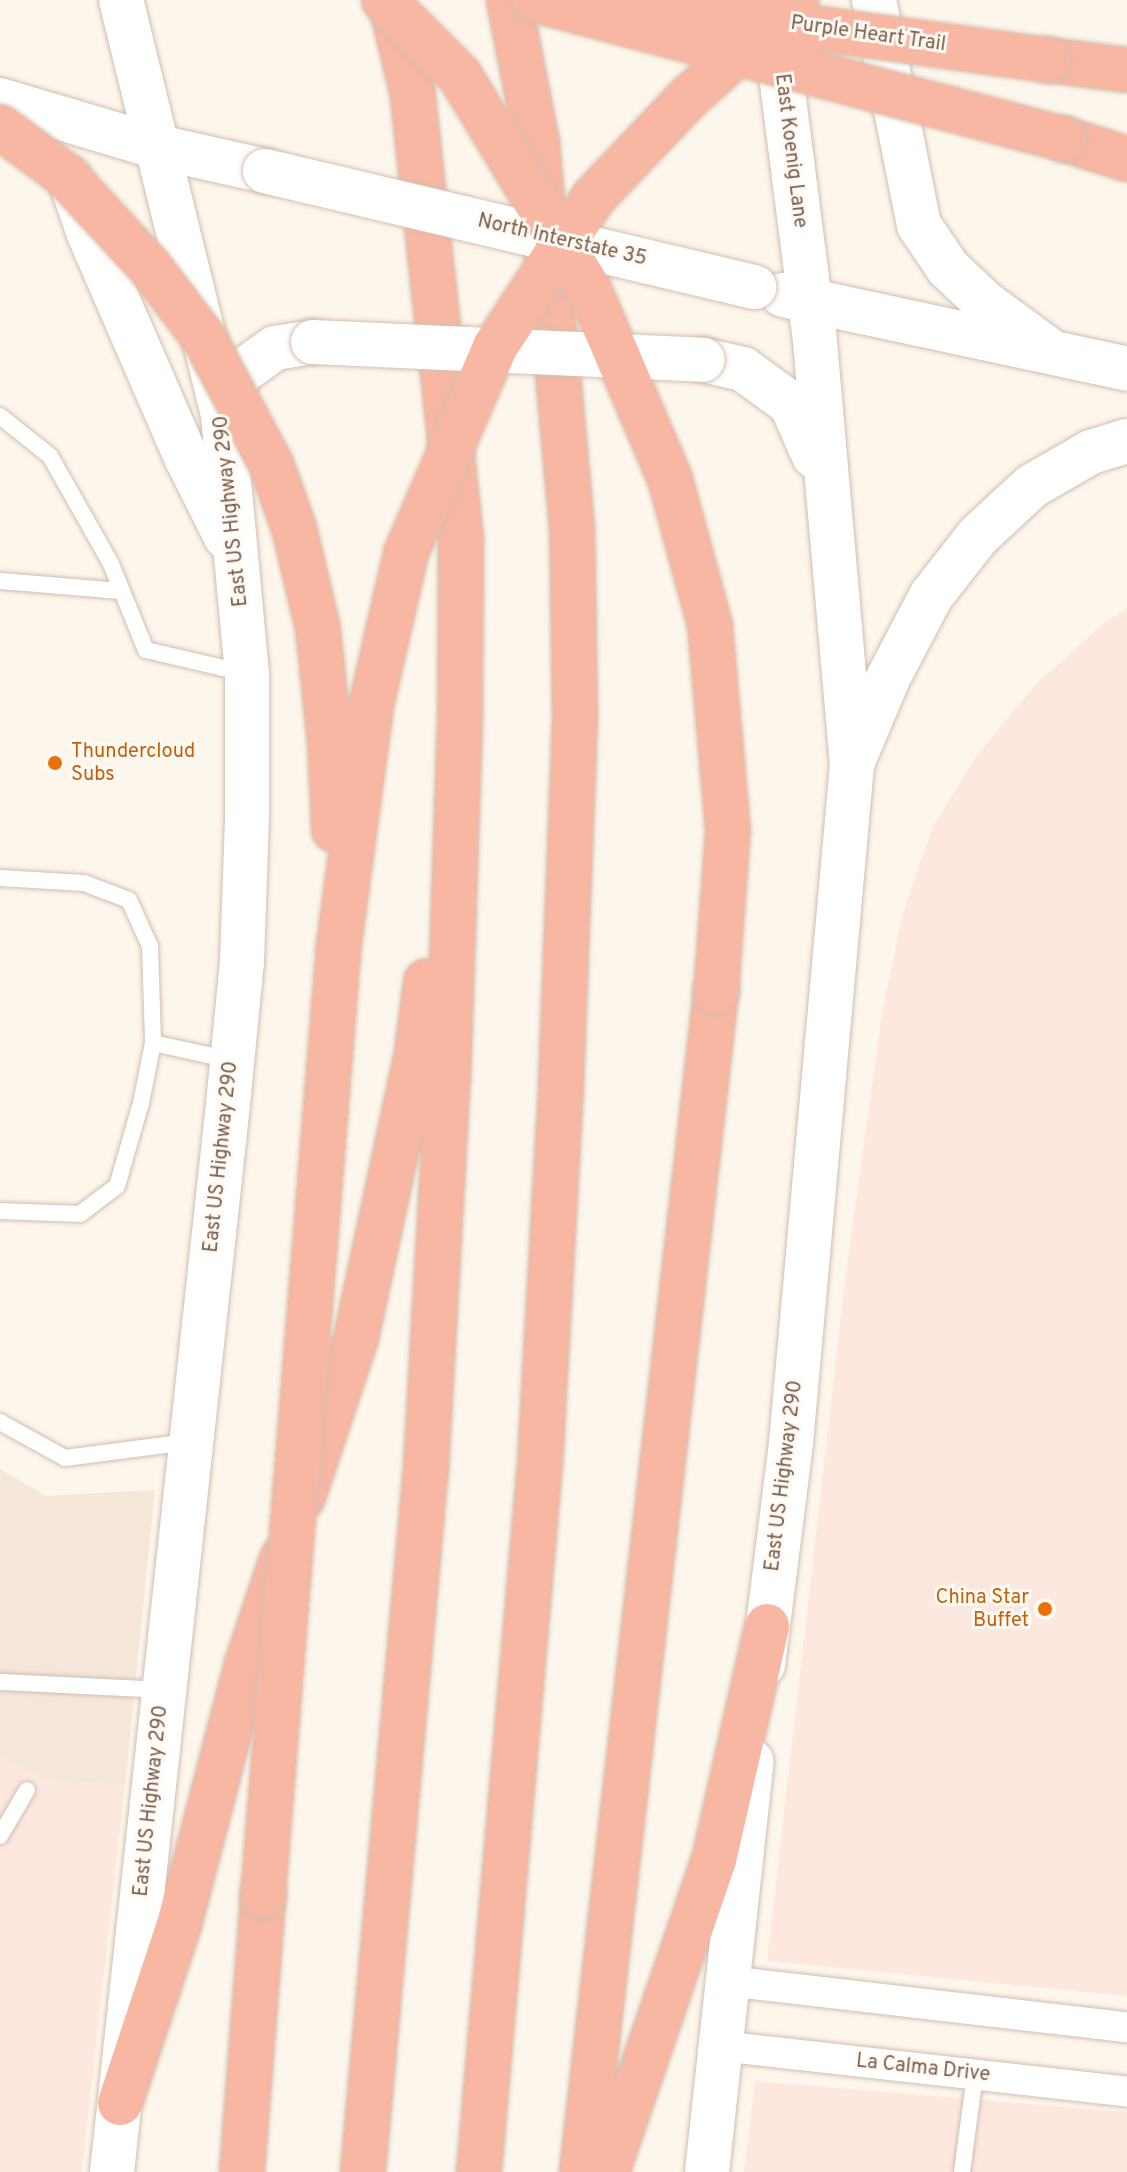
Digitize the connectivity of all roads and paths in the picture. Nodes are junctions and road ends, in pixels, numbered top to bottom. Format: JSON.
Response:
{"nodes":[{"id":1,"x":121,"y":0,"type":"edge"},
{"id":2,"x":384,"y":0,"type":"edge"},
{"id":3,"x":390,"y":0,"type":"edge"},
{"id":4,"x":509,"y":0,"type":"edge"},
{"id":5,"x":535,"y":0,"type":"edge"},
{"id":6,"x":608,"y":0,"type":"edge"},
{"id":7,"x":770,"y":0,"type":"edge"},
{"id":8,"x":797,"y":0,"type":"edge"},
{"id":9,"x":874,"y":0,"type":"edge"},
{"id":10,"x":1127,"y":70,"type":"edge"},
{"id":11,"x":0,"y":100,"type":"edge"},
{"id":12,"x":0,"y":117,"type":"edge"},
{"id":13,"x":0,"y":127,"type":"edge"},
{"id":14,"x":158,"y":147,"type":"junction"},
{"id":15,"x":1127,"y":159,"type":"edge"},
{"id":16,"x":809,"y":302,"type":"junction"},
{"id":17,"x":1049,"y":350,"type":"junction"},
{"id":18,"x":1127,"y":369,"type":"edge"},
{"id":19,"x":223,"y":415,"type":"junction"},
{"id":20,"x":0,"y":416,"type":"edge"},
{"id":21,"x":1127,"y":441,"type":"edge"},
{"id":22,"x":828,"y":487,"type":"junction"},
{"id":23,"x":239,"y":562,"type":"junction"},
{"id":24,"x":0,"y":581,"type":"edge"},
{"id":25,"x":122,"y":591,"type":"junction"},
{"id":26,"x":247,"y":674,"type":"junction"},
{"id":27,"x":460,"y":717,"type":"junction"},
{"id":28,"x":852,"y":765,"type":"junction"},
{"id":29,"x":0,"y":878,"type":"edge"},
{"id":30,"x":339,"y":944,"type":"junction"},
{"id":31,"x":153,"y":1043,"type":"junction"},
{"id":32,"x":232,"y":1061,"type":"junction"},
{"id":33,"x":0,"y":1211,"type":"edge"},
{"id":34,"x":0,"y":1422,"type":"edge"},
{"id":35,"x":191,"y":1442,"type":"junction"},
{"id":36,"x":767,"y":1626,"type":"junction"},
{"id":37,"x":0,"y":1682,"type":"edge"},
{"id":38,"x":164,"y":1690,"type":"junction"},
{"id":39,"x":27,"y":1790,"type":"dead end"},
{"id":40,"x":0,"y":1836,"type":"edge"},
{"id":41,"x":727,"y":1981,"type":"junction"},
{"id":42,"x":1127,"y":2027,"type":"edge"},
{"id":43,"x":720,"y":2046,"type":"junction"},
{"id":44,"x":975,"y":2075,"type":"junction"},
{"id":45,"x":1127,"y":2092,"type":"edge"},
{"id":46,"x":120,"y":2103,"type":"junction"},
{"id":47,"x":112,"y":2172,"type":"edge"},
{"id":48,"x":242,"y":2172,"type":"edge"},
{"id":49,"x":363,"y":2172,"type":"edge"},
{"id":50,"x":479,"y":2172,"type":"edge"},
{"id":51,"x":582,"y":2172,"type":"edge"},
{"id":52,"x":607,"y":2172,"type":"edge"},
{"id":53,"x":707,"y":2172,"type":"edge"},
{"id":54,"x":962,"y":2172,"type":"edge"}],
"edges":[{"from":1,"to":14,"type":"main road"},
{"from":2,"to":51,"type":"highway","bridge":true},
{"from":3,"to":27,"type":"highway"},
{"from":4,"to":50,"type":"highway"},
{"from":5,"to":15,"type":"highway","bridge":true},
{"from":6,"to":10,"type":"highway","name":"Purple Heart Trail","bridge":true},
{"from":7,"to":16,"type":"main road","name":"East Koenig Lane"},
{"from":8,"to":30,"type":"highway","bridge":true},
{"from":9,"to":17,"type":"main road"},
{"from":11,"to":14,"type":"main road","name":"North Interstate 35"},
{"from":12,"to":23,"type":"main road"},
{"from":13,"to":30,"type":"highway","bridge":true},
{"from":14,"to":16,"type":"main road","name":"North Interstate 35","bridge":true},
{"from":14,"to":19,"type":"main road","name":"East US Highway 290"},
{"from":16,"to":17,"type":"main road","name":"North Interstate 35"},
{"from":16,"to":22,"type":"main road","name":"East US Highway 290"},
{"from":17,"to":18,"type":"main road","name":"North Interstate 35"},
{"from":19,"to":22,"type":"main road","bridge":true},
{"from":19,"to":23,"type":"main road","name":"East US Highway 290"},
{"from":20,"to":25,"type":"lane"},
{"from":21,"to":28,"type":"main road"},
{"from":22,"to":28,"type":"main road","name":"East US Highway 290"},
{"from":23,"to":26,"type":"main road","name":"East US Highway 290"},
{"from":24,"to":25,"type":"lane"},
{"from":25,"to":26,"type":"lane"},
{"from":26,"to":32,"type":"main road","name":"East US Highway 290"},
{"from":27,"to":46,"type":"highway"},
{"from":27,"to":49,"type":"highway"},
{"from":28,"to":36,"type":"main road","name":"East US Highway 290"},
{"from":29,"to":31,"type":"lane"},
{"from":30,"to":48,"type":"highway","bridge":true},
{"from":31,"to":32,"type":"lane"},
{"from":31,"to":33,"type":"lane"},
{"from":32,"to":35,"type":"main road","name":"East US Highway 290"},
{"from":34,"to":35,"type":"lane"},
{"from":35,"to":38,"type":"main road","name":"East US Highway 290"},
{"from":36,"to":41,"type":"main road","name":"East US Highway 290"},
{"from":36,"to":52,"type":"highway"},
{"from":37,"to":38,"type":"lane"},
{"from":38,"to":46,"type":"main road","name":"East US Highway 290"},
{"from":39,"to":40,"type":"lane"},
{"from":41,"to":42,"type":"street"},
{"from":41,"to":43,"type":"main road","name":"East US Highway 290"},
{"from":43,"to":44,"type":"street","name":"La Calma Drive"},
{"from":43,"to":53,"type":"main road","name":"East US Highway 290"},
{"from":44,"to":45,"type":"street","name":"La Calma Drive"},
{"from":44,"to":54,"type":"lane"},
{"from":46,"to":47,"type":"main road","name":"East US Highway 290"}]}
